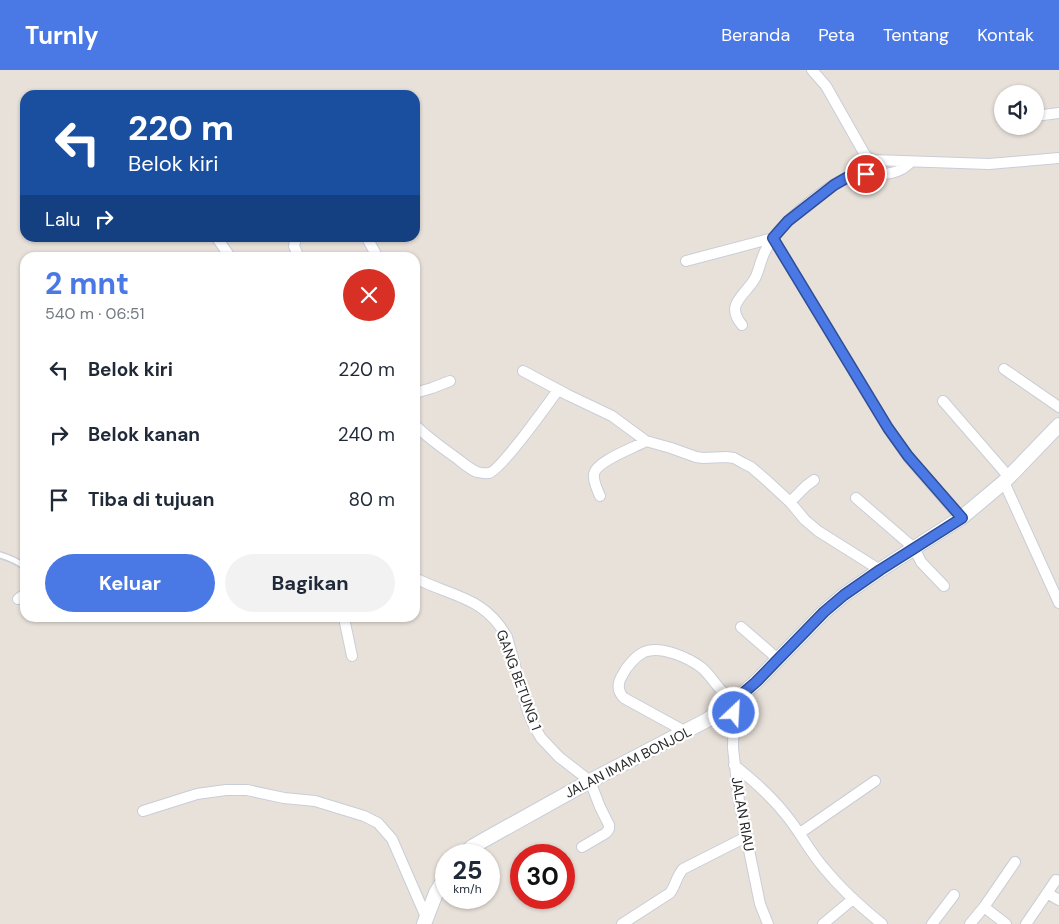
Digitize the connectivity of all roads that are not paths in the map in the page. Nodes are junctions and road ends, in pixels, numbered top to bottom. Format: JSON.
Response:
{"nodes":[{"id":1,"x":812,"y":70,"type":"edge"},
{"id":2,"x":824,"y":70,"type":"edge"},
{"id":3,"x":826,"y":86,"type":"junction"},
{"id":4,"x":1059,"y":113,"type":"edge"},
{"id":5,"x":1044,"y":115,"type":"edge"},
{"id":6,"x":1059,"y":158,"type":"edge"},
{"id":7,"x":911,"y":162,"type":"junction"},
{"id":8,"x":773,"y":238,"type":"junction"},
{"id":9,"x":686,"y":261,"type":"dead end"},
{"id":10,"x":742,"y":325,"type":"dead end"},
{"id":11,"x":1004,"y":369,"type":"dead end"},
{"id":12,"x":523,"y":371,"type":"dead end"},
{"id":13,"x":450,"y":381,"type":"dead end"},
{"id":14,"x":558,"y":390,"type":"junction"},
{"id":15,"x":420,"y":392,"type":"edge"},
{"id":16,"x":943,"y":401,"type":"dead end"},
{"id":17,"x":1059,"y":408,"type":"edge"},
{"id":18,"x":420,"y":429,"type":"edge"},
{"id":19,"x":1058,"y":430,"type":"edge"},
{"id":20,"x":646,"y":441,"type":"junction"},
{"id":21,"x":1007,"y":479,"type":"junction"},
{"id":22,"x":814,"y":480,"type":"dead end"},
{"id":23,"x":600,"y":496,"type":"dead end"},
{"id":24,"x":856,"y":498,"type":"dead end"},
{"id":25,"x":790,"y":502,"type":"junction"},
{"id":26,"x":962,"y":518,"type":"junction"},
{"id":27,"x":914,"y":548,"type":"junction"},
{"id":28,"x":0,"y":555,"type":"edge"},
{"id":29,"x":20,"y":564,"type":"edge"},
{"id":30,"x":880,"y":570,"type":"junction"},
{"id":31,"x":420,"y":580,"type":"edge"},
{"id":32,"x":944,"y":586,"type":"dead end"},
{"id":33,"x":1059,"y":603,"type":"edge"},
{"id":34,"x":345,"y":622,"type":"edge"},
{"id":35,"x":741,"y":627,"type":"dead end"},
{"id":36,"x":352,"y":656,"type":"dead end"},
{"id":37,"x":778,"y":660,"type":"junction"},
{"id":38,"x":734,"y":701,"type":"junction"},
{"id":39,"x":686,"y":732,"type":"junction"},
{"id":40,"x":734,"y":765,"type":"junction"},
{"id":41,"x":590,"y":781,"type":"junction"},
{"id":42,"x":876,"y":781,"type":"dead end"},
{"id":43,"x":142,"y":811,"type":"dead end"},
{"id":44,"x":800,"y":833,"type":"junction"},
{"id":45,"x":746,"y":837,"type":"junction"},
{"id":46,"x":477,"y":844,"type":"edge"},
{"id":47,"x":582,"y":847,"type":"dead end"},
{"id":48,"x":1015,"y":862,"type":"dead end"},
{"id":49,"x":1056,"y":880,"type":"dead end"},
{"id":50,"x":1047,"y":894,"type":"junction"},
{"id":51,"x":954,"y":895,"type":"dead end"},
{"id":52,"x":435,"y":896,"type":"edge"},
{"id":53,"x":853,"y":899,"type":"junction"},
{"id":54,"x":1059,"y":900,"type":"edge"},
{"id":55,"x":984,"y":907,"type":"junction"},
{"id":56,"x":425,"y":921,"type":"edge"},
{"id":57,"x":622,"y":924,"type":"edge"},
{"id":58,"x":768,"y":924,"type":"edge"},
{"id":59,"x":823,"y":924,"type":"edge"},
{"id":60,"x":882,"y":924,"type":"edge"},
{"id":61,"x":932,"y":924,"type":"edge"},
{"id":62,"x":970,"y":924,"type":"edge"},
{"id":63,"x":1006,"y":924,"type":"edge"},
{"id":64,"x":1026,"y":924,"type":"edge"}],
"edges":[{"from":1,"to":3,"type":"street"},
{"from":2,"to":3,"type":"street"},
{"from":3,"to":7,"type":"street"},
{"from":4,"to":5,"type":"street"},
{"from":6,"to":7,"type":"street"},
{"from":7,"to":8,"type":"street"},
{"from":8,"to":9,"type":"street"},
{"from":8,"to":10,"type":"street"},
{"from":8,"to":26,"type":"street"},
{"from":11,"to":17,"type":"street"},
{"from":12,"to":14,"type":"street"},
{"from":13,"to":15,"type":"street"},
{"from":14,"to":18,"type":"street"},
{"from":14,"to":20,"type":"street"},
{"from":16,"to":21,"type":"street"},
{"from":19,"to":21,"type":"main road","name":"JALAN IMAM BONJOL"},
{"from":20,"to":23,"type":"street"},
{"from":20,"to":25,"type":"street"},
{"from":21,"to":26,"type":"main road","name":"JALAN IMAM BONJOL"},
{"from":21,"to":33,"type":"street"},
{"from":22,"to":25,"type":"street"},
{"from":24,"to":27,"type":"street"},
{"from":25,"to":30,"type":"street"},
{"from":26,"to":27,"type":"main road","name":"JALAN IMAM BONJOL"},
{"from":27,"to":30,"type":"main road","name":"JALAN IMAM BONJOL"},
{"from":27,"to":32,"type":"street"},
{"from":28,"to":29,"type":"lane"},
{"from":30,"to":37,"type":"main road","name":"JALAN IMAM BONJOL"},
{"from":31,"to":41,"type":"street","name":"GANG BETUNG 1"},
{"from":34,"to":36,"type":"street"},
{"from":35,"to":37,"type":"street"},
{"from":37,"to":38,"type":"main road","name":"JALAN IMAM BONJOL"},
{"from":38,"to":39,"type":"main road","name":"JALAN IMAM BONJOL"},
{"from":38,"to":39,"type":"street"},
{"from":38,"to":40,"type":"street","name":"JALAN RIAU"},
{"from":39,"to":41,"type":"main road","name":"JALAN IMAM BONJOL"},
{"from":40,"to":44,"type":"street"},
{"from":40,"to":45,"type":"street","name":"JALAN RIAU"},
{"from":41,"to":46,"type":"main road","name":"JALAN IMAM BONJOL"},
{"from":41,"to":47,"type":"street"},
{"from":42,"to":44,"type":"street"},
{"from":43,"to":56,"type":"street"},
{"from":44,"to":53,"type":"street"},
{"from":45,"to":57,"type":"street"},
{"from":45,"to":58,"type":"street","name":"JALAN RIAU"},
{"from":48,"to":55,"type":"street"},
{"from":49,"to":50,"type":"street"},
{"from":50,"to":54,"type":"street"},
{"from":50,"to":64,"type":"street"},
{"from":51,"to":61,"type":"street"},
{"from":52,"to":56,"type":"main road"},
{"from":53,"to":59,"type":"street"},
{"from":53,"to":60,"type":"street"},
{"from":55,"to":62,"type":"street"},
{"from":55,"to":63,"type":"street"}]}
